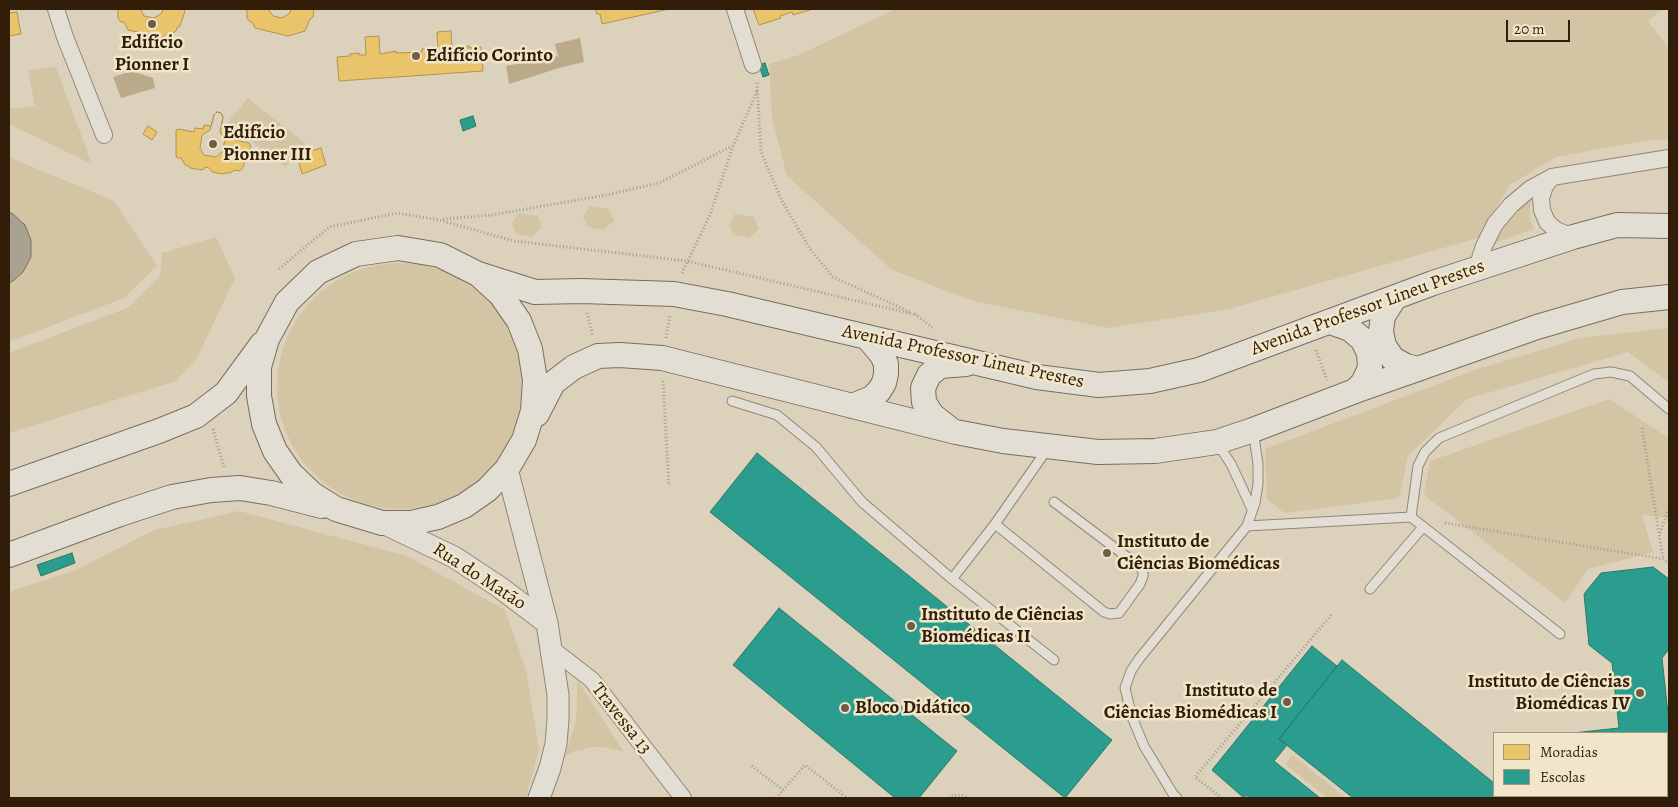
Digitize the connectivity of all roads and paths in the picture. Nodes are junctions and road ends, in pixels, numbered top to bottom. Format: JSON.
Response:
{"nodes":[{"id":1,"x":56,"y":9,"type":"edge"},
{"id":2,"x":735,"y":9,"type":"edge"},
{"id":3,"x":753,"y":66,"type":"joint"},
{"id":4,"x":757,"y":91,"type":"junction"},
{"id":5,"x":104,"y":135,"type":"dead end"},
{"id":6,"x":732,"y":146,"type":"junction"},
{"id":7,"x":1669,"y":158,"type":"edge"},
{"id":8,"x":1552,"y":176,"type":"junction"},
{"id":9,"x":439,"y":220,"type":"junction"},
{"id":10,"x":1669,"y":226,"type":"edge"},
{"id":11,"x":1573,"y":237,"type":"junction"},
{"id":12,"x":688,"y":261,"type":"junction"},
{"id":13,"x":1477,"y":268,"type":"junction"},
{"id":14,"x":279,"y":269,"type":"dead end"},
{"id":15,"x":478,"y":274,"type":"junction"},
{"id":16,"x":581,"y":291,"type":"junction"},
{"id":17,"x":674,"y":294,"type":"junction"},
{"id":18,"x":1395,"y":297,"type":"junction"},
{"id":19,"x":1669,"y":297,"type":"edge"},
{"id":20,"x":917,"y":315,"type":"junction"},
{"id":21,"x":1319,"y":326,"type":"junction"},
{"id":22,"x":940,"y":333,"type":"dead end"},
{"id":23,"x":868,"y":338,"type":"junction"},
{"id":24,"x":266,"y":339,"type":"junction"},
{"id":25,"x":598,"y":356,"type":"junction"},
{"id":26,"x":662,"y":358,"type":"junction"},
{"id":27,"x":978,"y":363,"type":"junction"},
{"id":28,"x":1418,"y":370,"type":"junction"},
{"id":29,"x":1355,"y":391,"type":"junction"},
{"id":30,"x":1334,"y":399,"type":"junction"},
{"id":31,"x":732,"y":400,"type":"dead end"},
{"id":32,"x":852,"y":406,"type":"junction"},
{"id":33,"x":207,"y":407,"type":"junction"},
{"id":34,"x":1669,"y":409,"type":"edge"},
{"id":35,"x":1642,"y":428,"type":"dead end"},
{"id":36,"x":1253,"y":430,"type":"junction"},
{"id":37,"x":956,"y":432,"type":"junction"},
{"id":38,"x":524,"y":440,"type":"junction"},
{"id":39,"x":1217,"y":442,"type":"junction"},
{"id":40,"x":1049,"y":447,"type":"junction"},
{"id":41,"x":507,"y":469,"type":"junction"},
{"id":42,"x":9,"y":484,"type":"edge"},
{"id":43,"x":669,"y":486,"type":"dead end"},
{"id":44,"x":230,"y":489,"type":"junction"},
{"id":45,"x":1054,"y":502,"type":"dead end"},
{"id":46,"x":336,"y":509,"type":"junction"},
{"id":47,"x":1252,"y":509,"type":"junction"},
{"id":48,"x":1669,"y":509,"type":"edge"},
{"id":49,"x":1411,"y":518,"type":"junction"},
{"id":50,"x":382,"y":523,"type":"junction"},
{"id":51,"x":1445,"y":523,"type":"dead end"},
{"id":52,"x":995,"y":524,"type":"junction"},
{"id":53,"x":1248,"y":526,"type":"junction"},
{"id":54,"x":1423,"y":527,"type":"junction"},
{"id":55,"x":1660,"y":536,"type":"junction"},
{"id":56,"x":9,"y":555,"type":"edge"},
{"id":57,"x":1664,"y":559,"type":"junction"},
{"id":58,"x":1669,"y":564,"type":"edge"},
{"id":59,"x":952,"y":579,"type":"junction"},
{"id":60,"x":1370,"y":589,"type":"dead end"},
{"id":61,"x":1333,"y":613,"type":"dead end"},
{"id":62,"x":547,"y":623,"type":"junction"},
{"id":63,"x":1560,"y":634,"type":"dead end"},
{"id":64,"x":552,"y":649,"type":"junction"},
{"id":65,"x":1054,"y":660,"type":"dead end"},
{"id":66,"x":752,"y":766,"type":"dead end"},
{"id":67,"x":783,"y":790,"type":"junction"},
{"id":68,"x":539,"y":798,"type":"edge"},
{"id":69,"x":683,"y":798,"type":"edge"},
{"id":70,"x":776,"y":798,"type":"edge"},
{"id":71,"x":847,"y":798,"type":"edge"},
{"id":72,"x":949,"y":798,"type":"edge"},
{"id":73,"x":967,"y":798,"type":"edge"},
{"id":74,"x":1177,"y":798,"type":"edge"},
{"id":75,"x":1222,"y":798,"type":"edge"}],
"edges":[{"from":1,"to":5,"type":"street"},
{"from":2,"to":3,"type":"street"},
{"from":3,"to":4,"type":"path"},
{"from":4,"to":6,"type":"path"},
{"from":4,"to":20,"type":"path"},
{"from":6,"to":9,"type":"path"},
{"from":6,"to":12,"type":"path"},
{"from":7,"to":8,"type":"street"},
{"from":8,"to":11,"type":"street"},
{"from":8,"to":13,"type":"street"},
{"from":9,"to":12,"type":"path"},
{"from":9,"to":14,"type":"path"},
{"from":10,"to":11,"type":"main road","name":"Avenida Professor Lineu Prestes"},
{"from":11,"to":13,"type":"main road","name":"Avenida Professor Lineu Prestes"},
{"from":12,"to":17,"type":"path"},
{"from":12,"to":20,"type":"path"},
{"from":13,"to":18,"type":"main road","name":"Avenida Professor Lineu Prestes"},
{"from":15,"to":16,"type":"main road","name":"Avenida Professor Lineu Prestes"},
{"from":15,"to":24,"type":"main road"},
{"from":15,"to":38,"type":"main road"},
{"from":16,"to":17,"type":"main road","name":"Avenida Professor Lineu Prestes"},
{"from":16,"to":25,"type":"path"},
{"from":17,"to":23,"type":"main road","name":"Avenida Professor Lineu Prestes"},
{"from":17,"to":26,"type":"path"},
{"from":18,"to":21,"type":"main road","name":"Avenida Professor Lineu Prestes"},
{"from":18,"to":28,"type":"main road"},
{"from":19,"to":28,"type":"main road"},
{"from":20,"to":22,"type":"path"},
{"from":21,"to":27,"type":"main road","name":"Avenida Professor Lineu Prestes"},
{"from":21,"to":29,"type":"main road"},
{"from":21,"to":30,"type":"path"},
{"from":23,"to":27,"type":"main road","name":"Avenida Professor Lineu Prestes"},
{"from":23,"to":32,"type":"main road"},
{"from":24,"to":33,"type":"main road"},
{"from":24,"to":46,"type":"main road"},
{"from":25,"to":26,"type":"main road"},
{"from":25,"to":38,"type":"main road"},
{"from":26,"to":32,"type":"main road"},
{"from":26,"to":43,"type":"path"},
{"from":27,"to":37,"type":"main road"},
{"from":28,"to":29,"type":"main road"},
{"from":29,"to":30,"type":"main road"},
{"from":30,"to":36,"type":"main road"},
{"from":31,"to":59,"type":"lane"},
{"from":32,"to":37,"type":"main road"},
{"from":33,"to":42,"type":"main road"},
{"from":33,"to":44,"type":"path"},
{"from":34,"to":49,"type":"lane"},
{"from":35,"to":55,"type":"path"},
{"from":36,"to":39,"type":"main road"},
{"from":36,"to":47,"type":"lane"},
{"from":37,"to":40,"type":"main road"},
{"from":38,"to":41,"type":"main road"},
{"from":39,"to":40,"type":"main road"},
{"from":39,"to":47,"type":"lane"},
{"from":40,"to":52,"type":"lane"},
{"from":41,"to":50,"type":"main road"},
{"from":41,"to":62,"type":"street","name":"Rua do Matão"},
{"from":44,"to":46,"type":"main road"},
{"from":44,"to":56,"type":"main road"},
{"from":45,"to":52,"type":"lane"},
{"from":46,"to":50,"type":"main road"},
{"from":47,"to":53,"type":"lane"},
{"from":48,"to":55,"type":"path"},
{"from":49,"to":53,"type":"lane"},
{"from":49,"to":54,"type":"lane"},
{"from":50,"to":62,"type":"street","name":"Rua do Matão"},
{"from":51,"to":57,"type":"path"},
{"from":52,"to":59,"type":"lane"},
{"from":53,"to":74,"type":"lane"},
{"from":54,"to":60,"type":"lane"},
{"from":54,"to":63,"type":"lane"},
{"from":55,"to":57,"type":"path"},
{"from":57,"to":58,"type":"path"},
{"from":59,"to":65,"type":"lane"},
{"from":61,"to":75,"type":"path"},
{"from":62,"to":64,"type":"street","name":"Rua do Matão"},
{"from":64,"to":68,"type":"street","name":"Rua do Matão"},
{"from":64,"to":69,"type":"street","name":"Travessa 13"},
{"from":66,"to":67,"type":"path"},
{"from":67,"to":70,"type":"path"},
{"from":67,"to":71,"type":"path"},
{"from":72,"to":73,"type":"path"}]}
